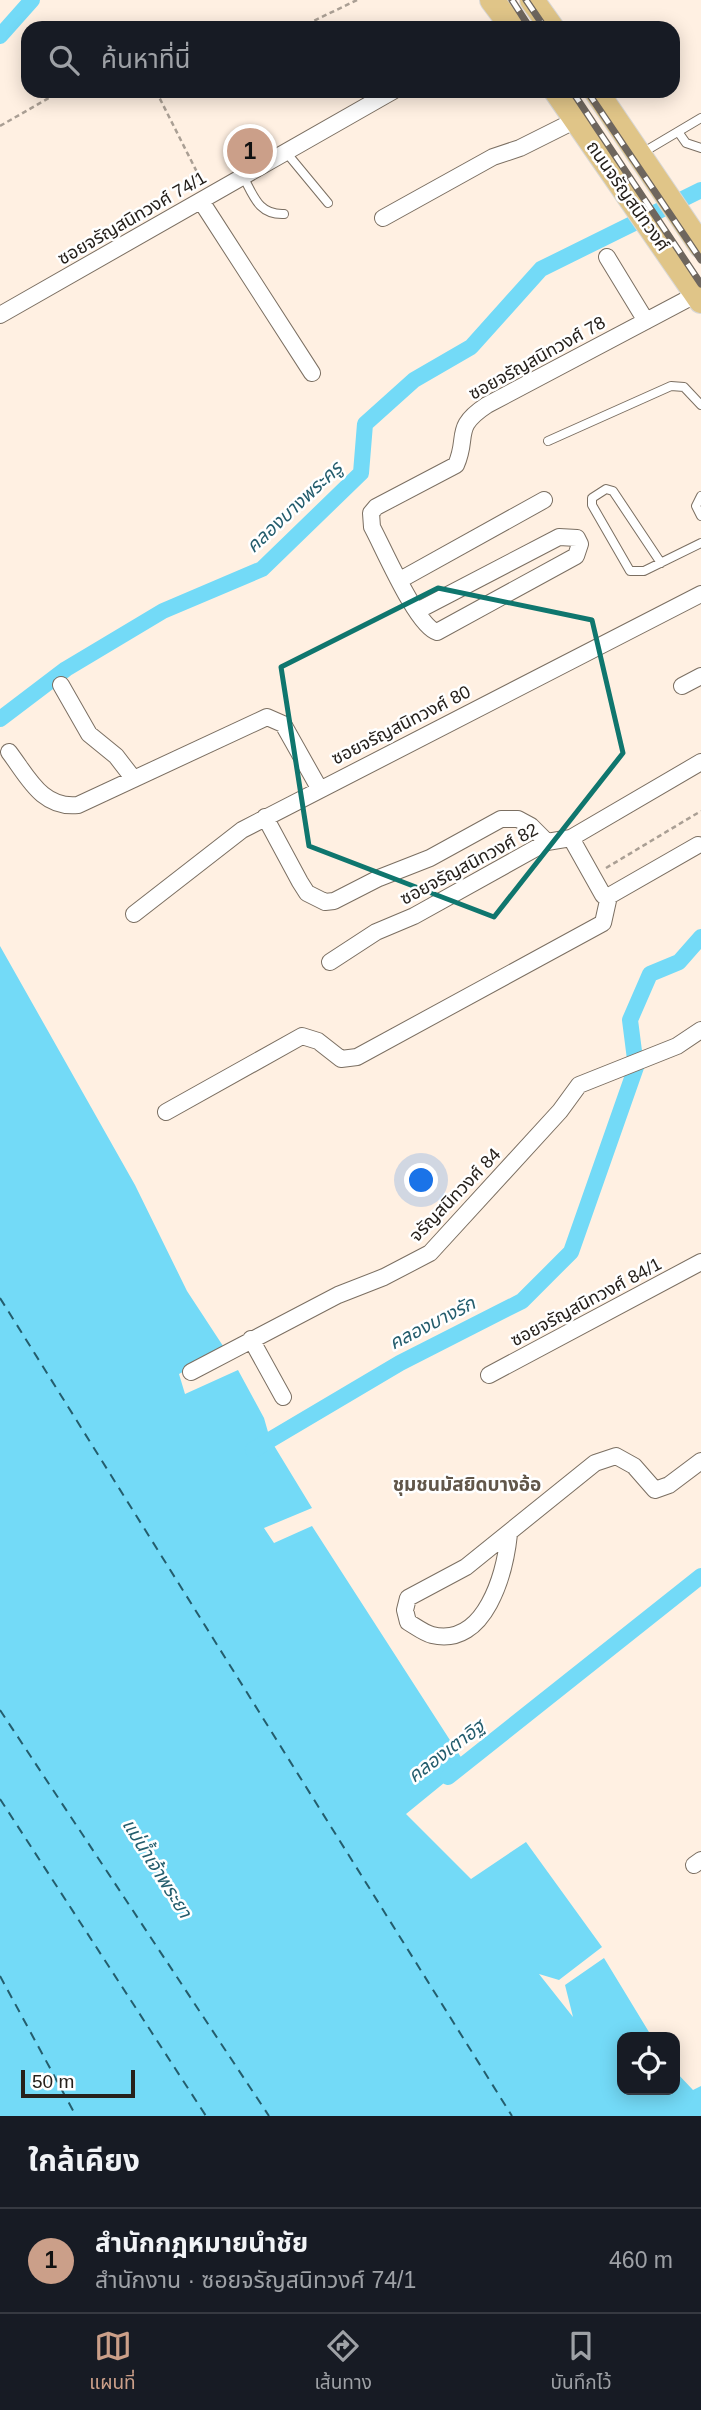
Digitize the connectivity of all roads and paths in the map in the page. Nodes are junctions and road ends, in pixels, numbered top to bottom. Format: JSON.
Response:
{"nodes":[{"id":1,"x":357,"y":0,"type":"edge"},
{"id":2,"x":492,"y":0,"type":"edge"},
{"id":3,"x":532,"y":0,"type":"edge"},
{"id":4,"x":314,"y":21,"type":"edge"},
{"id":5,"x":508,"y":21,"type":"edge"},
{"id":6,"x":547,"y":21,"type":"edge"},
{"id":7,"x":49,"y":98,"type":"edge"},
{"id":8,"x":160,"y":98,"type":"edge"},
{"id":9,"x":380,"y":98,"type":"edge"},
{"id":10,"x":560,"y":98,"type":"edge"},
{"id":11,"x":601,"y":98,"type":"edge"},
{"id":12,"x":701,"y":118,"type":"edge"},
{"id":13,"x":574,"y":121,"type":"junction"},
{"id":14,"x":0,"y":127,"type":"edge"},
{"id":15,"x":679,"y":133,"type":"junction"},
{"id":16,"x":701,"y":148,"type":"edge"},
{"id":17,"x":285,"y":151,"type":"junction"},
{"id":18,"x":640,"y":154,"type":"junction"},
{"id":19,"x":243,"y":176,"type":"junction"},
{"id":20,"x":205,"y":198,"type":"junction"},
{"id":21,"x":328,"y":203,"type":"dead end"},
{"id":22,"x":285,"y":214,"type":"dead end"},
{"id":23,"x":383,"y":218,"type":"dead end"},
{"id":24,"x":701,"y":246,"type":"edge"},
{"id":25,"x":607,"y":257,"type":"dead end"},
{"id":26,"x":699,"y":298,"type":"edge"},
{"id":27,"x":0,"y":315,"type":"edge"},
{"id":28,"x":646,"y":321,"type":"junction"},
{"id":29,"x":312,"y":373,"type":"dead end"},
{"id":30,"x":701,"y":405,"type":"edge"},
{"id":31,"x":548,"y":441,"type":"dead end"},
{"id":32,"x":701,"y":496,"type":"edge"},
{"id":33,"x":544,"y":500,"type":"dead end"},
{"id":34,"x":701,"y":516,"type":"edge"},
{"id":35,"x":701,"y":543,"type":"edge"},
{"id":36,"x":661,"y":563,"type":"junction"},
{"id":37,"x":400,"y":580,"type":"junction"},
{"id":38,"x":701,"y":594,"type":"edge"},
{"id":39,"x":417,"y":611,"type":"junction"},
{"id":40,"x":701,"y":676,"type":"edge"},
{"id":41,"x":61,"y":685,"type":"dead end"},
{"id":42,"x":682,"y":686,"type":"dead end"},
{"id":43,"x":9,"y":752,"type":"dead end"},
{"id":44,"x":701,"y":762,"type":"edge"},
{"id":45,"x":133,"y":778,"type":"junction"},
{"id":46,"x":319,"y":788,"type":"junction"},
{"id":47,"x":701,"y":811,"type":"edge"},
{"id":48,"x":265,"y":817,"type":"junction"},
{"id":49,"x":572,"y":838,"type":"junction"},
{"id":50,"x":547,"y":842,"type":"junction"},
{"id":51,"x":698,"y":845,"type":"dead end"},
{"id":52,"x":606,"y":868,"type":"dead end"},
{"id":53,"x":609,"y":896,"type":"junction"},
{"id":54,"x":134,"y":914,"type":"dead end"},
{"id":55,"x":330,"y":962,"type":"dead end"},
{"id":56,"x":701,"y":1030,"type":"edge"},
{"id":57,"x":166,"y":1112,"type":"dead end"},
{"id":58,"x":701,"y":1262,"type":"edge"},
{"id":59,"x":251,"y":1339,"type":"junction"},
{"id":60,"x":191,"y":1372,"type":"dead end"},
{"id":61,"x":489,"y":1375,"type":"dead end"},
{"id":62,"x":283,"y":1397,"type":"dead end"},
{"id":63,"x":701,"y":1461,"type":"edge"},
{"id":64,"x":509,"y":1534,"type":"junction"}],
"edges":[{"from":1,"to":4,"type":"path"},
{"from":2,"to":5,"type":"main road"},
{"from":3,"to":6,"type":"main road"},
{"from":7,"to":14,"type":"path"},
{"from":8,"to":20,"type":"path"},
{"from":9,"to":17,"type":"street","name":"ซอยจรัญสนิทวงศ์ 74/1"},
{"from":10,"to":13,"type":"main road","name":"ถนนจรัญสนิทวงศ์"},
{"from":11,"to":18,"type":"main road","name":"ถนนจรัญสนิทวงศ์"},
{"from":12,"to":15,"type":"lane"},
{"from":13,"to":23,"type":"street"},
{"from":13,"to":26,"type":"main road","name":"ถนนจรัญสนิทวงศ์"},
{"from":15,"to":16,"type":"lane"},
{"from":15,"to":18,"type":"lane"},
{"from":17,"to":19,"type":"street","name":"ซอยจรัญสนิทวงศ์ 74/1"},
{"from":17,"to":21,"type":"lane"},
{"from":18,"to":24,"type":"main road","name":"ถนนจรัญสนิทวงศ์"},
{"from":19,"to":20,"type":"street","name":"ซอยจรัญสนิทวงศ์ 74/1"},
{"from":19,"to":22,"type":"lane"},
{"from":20,"to":27,"type":"street","name":"ซอยจรัญสนิทวงศ์ 74/1"},
{"from":20,"to":29,"type":"street"},
{"from":25,"to":28,"type":"street"},
{"from":26,"to":28,"type":"street","name":"ซอยจรัญสนิทวงศ์ 78"},
{"from":28,"to":37,"type":"street","name":"ซอยจรัญสนิทวงศ์ 78"},
{"from":30,"to":31,"type":"lane"},
{"from":32,"to":34,"type":"lane"},
{"from":33,"to":37,"type":"street"},
{"from":35,"to":36,"type":"lane"},
{"from":36,"to":36,"type":"lane"},
{"from":37,"to":39,"type":"street","name":"ซอยจรัญสนิทวงศ์ 78"},
{"from":38,"to":46,"type":"street","name":"ซอยจรัญสนิทวงศ์ 80"},
{"from":39,"to":39,"type":"street","name":"ซอยจรัญสนิทวงศ์ 78"},
{"from":40,"to":42,"type":"street"},
{"from":41,"to":45,"type":"street"},
{"from":43,"to":45,"type":"street"},
{"from":44,"to":49,"type":"street","name":"ซอยจรัญสนิทวงศ์ 82"},
{"from":45,"to":46,"type":"street"},
{"from":46,"to":48,"type":"street","name":"ซอยจรัญสนิทวงศ์ 80"},
{"from":47,"to":52,"type":"path"},
{"from":48,"to":50,"type":"street"},
{"from":48,"to":54,"type":"street","name":"ซอยจรัญสนิทวงศ์ 80"},
{"from":49,"to":50,"type":"street","name":"ซอยจรัญสนิทวงศ์ 82"},
{"from":49,"to":53,"type":"street"},
{"from":50,"to":55,"type":"street","name":"ซอยจรัญสนิทวงศ์ 82"},
{"from":51,"to":53,"type":"street"},
{"from":53,"to":57,"type":"street"},
{"from":56,"to":59,"type":"street","name":"จรัญสนิทวงศ์ 84"},
{"from":58,"to":61,"type":"street","name":"ซอยจรัญสนิทวงศ์ 84/1"},
{"from":59,"to":60,"type":"street","name":"จรัญสนิทวงศ์ 84"},
{"from":59,"to":62,"type":"street"},
{"from":63,"to":64,"type":"street"},
{"from":64,"to":64,"type":"street"}]}
